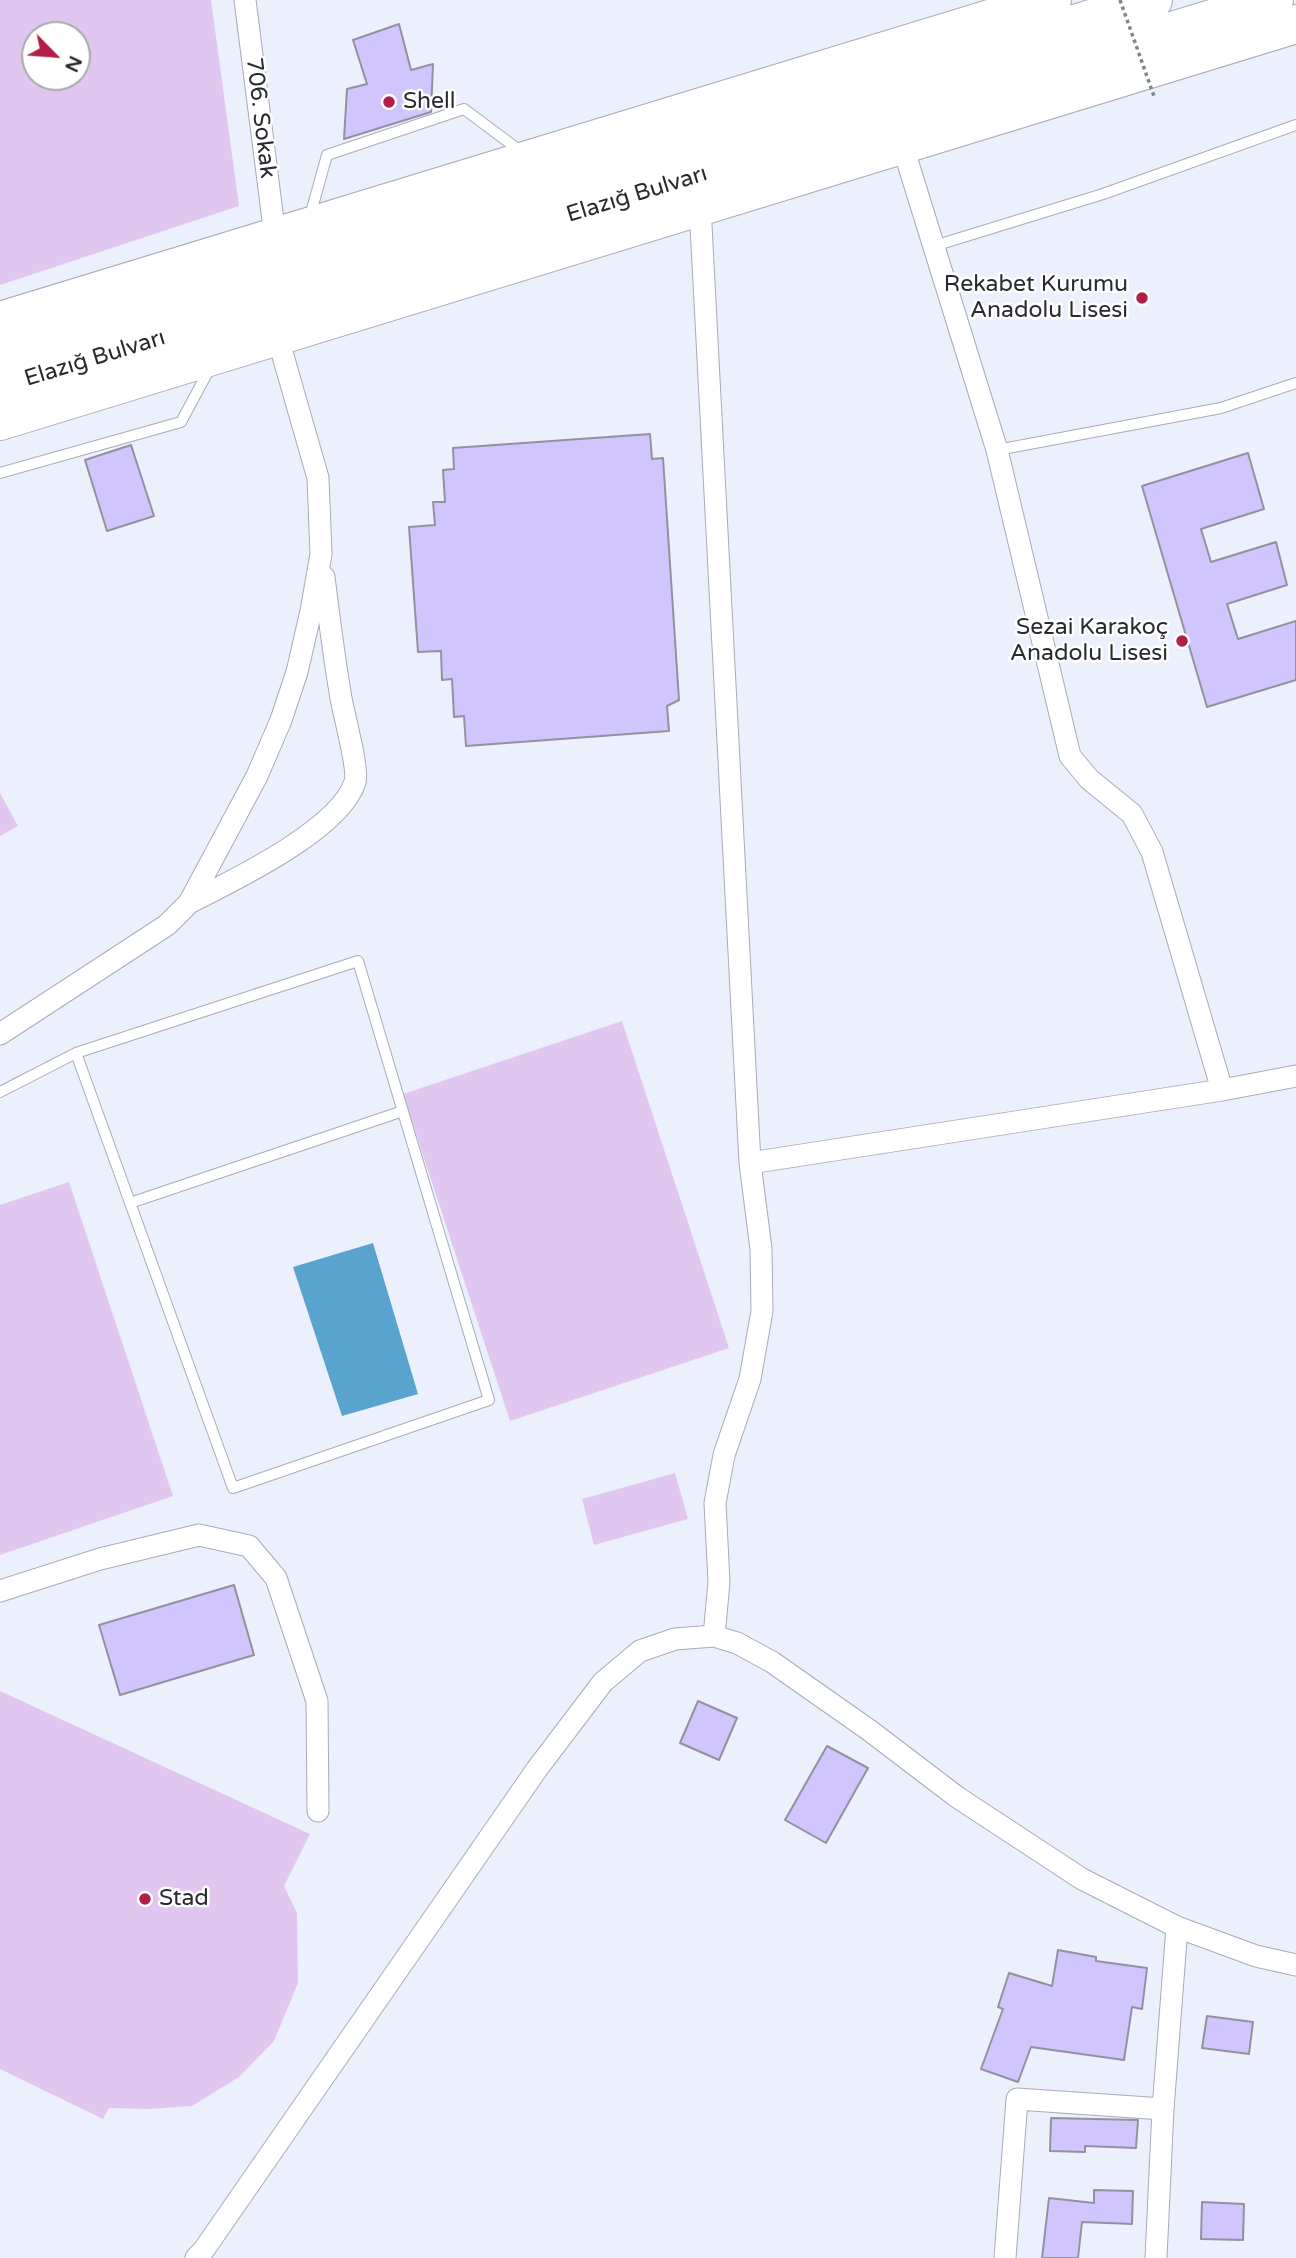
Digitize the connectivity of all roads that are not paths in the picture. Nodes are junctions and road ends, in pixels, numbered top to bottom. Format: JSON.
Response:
{"nodes":[{"id":1,"x":245,"y":0,"type":"edge"},
{"id":2,"x":1052,"y":0,"type":"edge"},
{"id":3,"x":1153,"y":0,"type":"edge"},
{"id":4,"x":1274,"y":0,"type":"edge"},
{"id":5,"x":977,"y":11,"type":"edge"},
{"id":6,"x":1296,"y":24,"type":"edge"},
{"id":7,"x":1296,"y":125,"type":"edge"},
{"id":8,"x":902,"y":144,"type":"junction"},
{"id":9,"x":531,"y":158,"type":"junction"},
{"id":10,"x":700,"y":206,"type":"junction"},
{"id":11,"x":291,"y":231,"type":"junction"},
{"id":12,"x":934,"y":246,"type":"junction"},
{"id":13,"x":0,"y":321,"type":"edge"},
{"id":14,"x":277,"y":335,"type":"junction"},
{"id":15,"x":218,"y":353,"type":"junction"},
{"id":16,"x":0,"y":354,"type":"edge"},
{"id":17,"x":1296,"y":383,"type":"edge"},
{"id":18,"x":0,"y":388,"type":"edge"},
{"id":19,"x":0,"y":421,"type":"edge"},
{"id":20,"x":997,"y":450,"type":"junction"},
{"id":21,"x":0,"y":473,"type":"edge"},
{"id":22,"x":321,"y":554,"type":"junction"},
{"id":23,"x":189,"y":903,"type":"junction"},
{"id":24,"x":0,"y":1034,"type":"edge"},
{"id":25,"x":76,"y":1053,"type":"junction"},
{"id":26,"x":1296,"y":1076,"type":"edge"},
{"id":27,"x":1222,"y":1090,"type":"junction"},
{"id":28,"x":0,"y":1092,"type":"edge"},
{"id":29,"x":403,"y":1111,"type":"junction"},
{"id":30,"x":750,"y":1163,"type":"junction"},
{"id":31,"x":130,"y":1203,"type":"junction"},
{"id":32,"x":0,"y":1591,"type":"edge"},
{"id":33,"x":713,"y":1636,"type":"junction"},
{"id":34,"x":318,"y":1811,"type":"dead end"},
{"id":35,"x":1177,"y":1927,"type":"junction"},
{"id":36,"x":1296,"y":1965,"type":"edge"},
{"id":37,"x":1163,"y":2109,"type":"junction"},
{"id":38,"x":196,"y":2258,"type":"edge"},
{"id":39,"x":1005,"y":2258,"type":"edge"},
{"id":40,"x":1156,"y":2258,"type":"edge"}],
"edges":[{"from":1,"to":11,"type":"street","name":"706. Sokak"},
{"from":2,"to":5,"type":"highway"},
{"from":3,"to":16,"type":"highway","name":"Elazığ Bulvarı"},
{"from":4,"to":18,"type":"highway","name":"Elazığ Bulvarı"},
{"from":5,"to":9,"type":"highway"},
{"from":6,"to":8,"type":"highway"},
{"from":7,"to":12,"type":"lane"},
{"from":8,"to":10,"type":"highway"},
{"from":8,"to":12,"type":"street"},
{"from":9,"to":11,"type":"highway"},
{"from":9,"to":11,"type":"lane"},
{"from":10,"to":14,"type":"highway"},
{"from":10,"to":30,"type":"street"},
{"from":11,"to":13,"type":"highway"},
{"from":12,"to":20,"type":"street"},
{"from":14,"to":15,"type":"highway"},
{"from":14,"to":22,"type":"street"},
{"from":15,"to":19,"type":"highway"},
{"from":15,"to":21,"type":"lane"},
{"from":17,"to":20,"type":"lane"},
{"from":20,"to":27,"type":"street"},
{"from":22,"to":23,"type":"street"},
{"from":22,"to":23,"type":"street"},
{"from":23,"to":24,"type":"street"},
{"from":25,"to":28,"type":"lane"},
{"from":25,"to":29,"type":"lane"},
{"from":25,"to":31,"type":"lane"},
{"from":26,"to":27,"type":"street"},
{"from":27,"to":30,"type":"street"},
{"from":29,"to":31,"type":"lane"},
{"from":29,"to":31,"type":"lane"},
{"from":30,"to":33,"type":"street"},
{"from":32,"to":34,"type":"street"},
{"from":33,"to":35,"type":"street"},
{"from":33,"to":38,"type":"street"},
{"from":35,"to":36,"type":"street"},
{"from":35,"to":37,"type":"street"},
{"from":37,"to":39,"type":"street"},
{"from":37,"to":40,"type":"street"}]}
